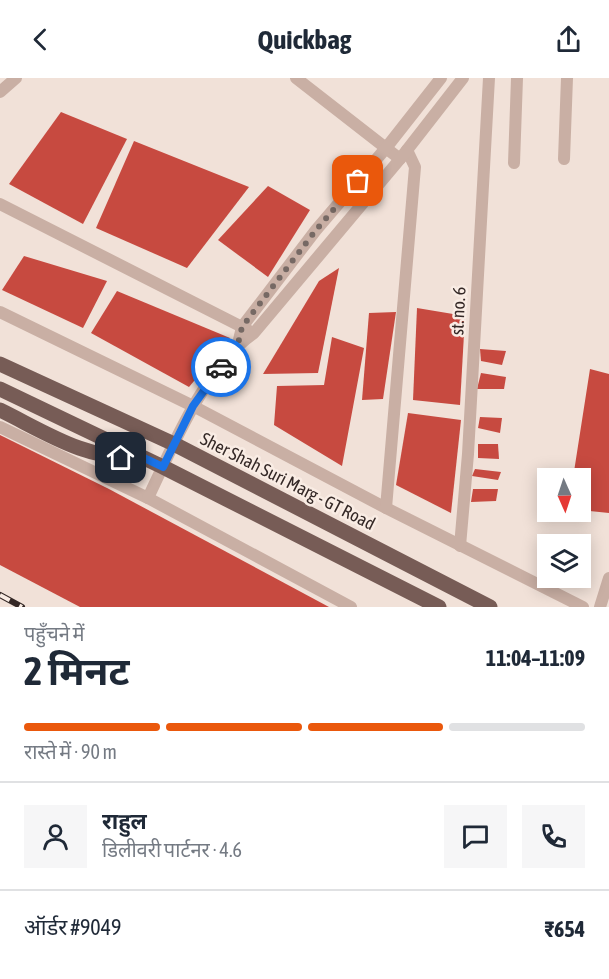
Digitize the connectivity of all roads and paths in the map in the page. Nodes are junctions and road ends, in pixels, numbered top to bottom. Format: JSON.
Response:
{"nodes":[{"id":1,"x":16,"y":78,"type":"edge"},
{"id":2,"x":297,"y":78,"type":"edge"},
{"id":3,"x":441,"y":78,"type":"edge"},
{"id":4,"x":463,"y":78,"type":"edge"},
{"id":5,"x":489,"y":78,"type":"edge"},
{"id":6,"x":517,"y":78,"type":"edge"},
{"id":7,"x":567,"y":78,"type":"edge"},
{"id":8,"x":0,"y":92,"type":"edge"},
{"id":9,"x":386,"y":148,"type":"junction"},
{"id":10,"x":404,"y":154,"type":"junction"},
{"id":11,"x":564,"y":159,"type":"dead end"},
{"id":12,"x":514,"y":163,"type":"dead end"},
{"id":13,"x":0,"y":204,"type":"edge"},
{"id":14,"x":0,"y":312,"type":"edge"},
{"id":15,"x":242,"y":327,"type":"junction"},
{"id":16,"x":254,"y":333,"type":"junction"},
{"id":17,"x":238,"y":344,"type":"junction"},
{"id":18,"x":0,"y":364,"type":"edge"},
{"id":19,"x":0,"y":389,"type":"edge"},
{"id":20,"x":193,"y":406,"type":"junction"},
{"id":21,"x":0,"y":410,"type":"edge"},
{"id":22,"x":0,"y":427,"type":"edge"},
{"id":23,"x":174,"y":444,"type":"junction"},
{"id":24,"x":142,"y":457,"type":"junction"},
{"id":25,"x":163,"y":467,"type":"junction"},
{"id":26,"x":148,"y":498,"type":"junction"},
{"id":27,"x":386,"y":508,"type":"junction"},
{"id":28,"x":460,"y":546,"type":"junction"},
{"id":29,"x":609,"y":578,"type":"edge"},
{"id":30,"x":351,"y":607,"type":"edge"},
{"id":31,"x":439,"y":607,"type":"edge"},
{"id":32,"x":490,"y":607,"type":"edge"},
{"id":33,"x":582,"y":607,"type":"edge"},
{"id":34,"x":600,"y":607,"type":"edge"}],
"edges":[{"from":1,"to":8,"type":"street"},
{"from":2,"to":9,"type":"street"},
{"from":3,"to":9,"type":"street"},
{"from":4,"to":10,"type":"street"},
{"from":5,"to":28,"type":"street","name":"st. no. 6"},
{"from":6,"to":12,"type":"street"},
{"from":7,"to":11,"type":"street"},
{"from":9,"to":10,"type":"street"},
{"from":9,"to":15,"type":"street"},
{"from":10,"to":16,"type":"street"},
{"from":10,"to":27,"type":"street"},
{"from":13,"to":15,"type":"street"},
{"from":14,"to":20,"type":"street"},
{"from":15,"to":16,"type":"street"},
{"from":15,"to":17,"type":"street"},
{"from":16,"to":17,"type":"street"},
{"from":17,"to":20,"type":"street"},
{"from":18,"to":23,"type":"main road","name":"Sher Shah Suri Marg - GT Road"},
{"from":19,"to":24,"type":"main road"},
{"from":20,"to":23,"type":"street"},
{"from":20,"to":27,"type":"street"},
{"from":21,"to":24,"type":"main road"},
{"from":22,"to":26,"type":"street"},
{"from":23,"to":25,"type":"street"},
{"from":23,"to":32,"type":"main road","name":"Sher Shah Suri Marg - GT Road"},
{"from":24,"to":25,"type":"main road"},
{"from":25,"to":26,"type":"street"},
{"from":25,"to":31,"type":"main road"},
{"from":26,"to":30,"type":"street"},
{"from":27,"to":28,"type":"street"},
{"from":28,"to":33,"type":"street"},
{"from":29,"to":34,"type":"street"}]}
